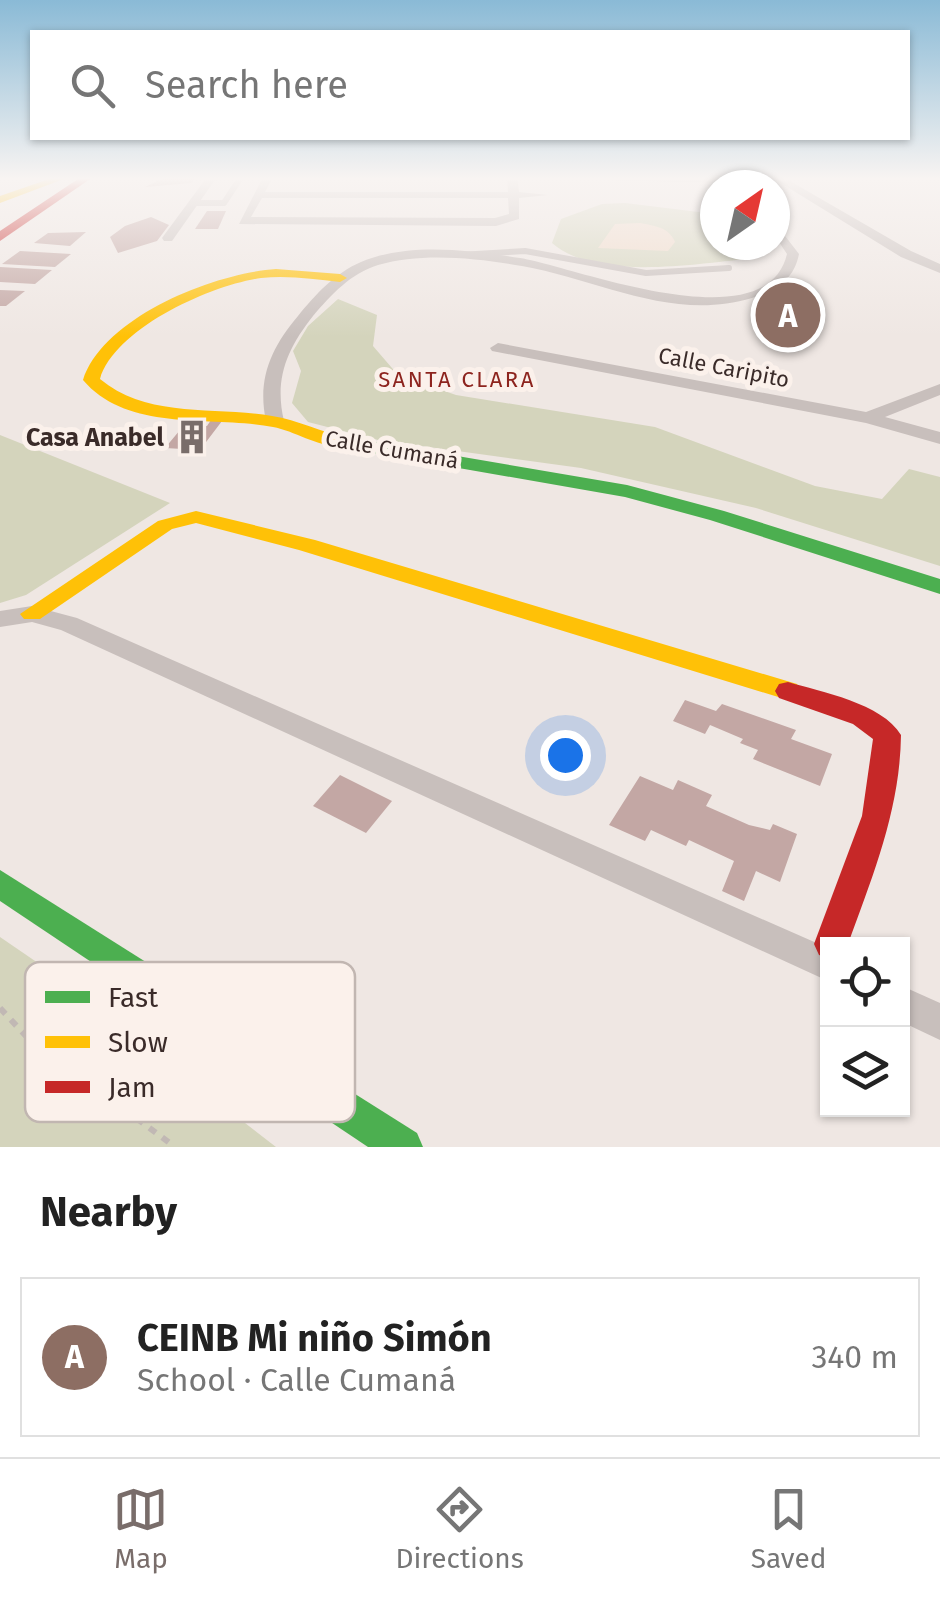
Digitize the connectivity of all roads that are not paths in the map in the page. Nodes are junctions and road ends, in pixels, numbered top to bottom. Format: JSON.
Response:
{"nodes":[{"id":1,"x":175,"y":231,"type":"edge"},
{"id":2,"x":866,"y":231,"type":"edge"},
{"id":3,"x":168,"y":238,"type":"dead end"},
{"id":4,"x":790,"y":250,"type":"edge"},
{"id":5,"x":454,"y":256,"type":"junction"},
{"id":6,"x":728,"y":268,"type":"dead end"},
{"id":7,"x":940,"y":269,"type":"edge"},
{"id":8,"x":340,"y":278,"type":"junction"},
{"id":9,"x":498,"y":348,"type":"dead end"},
{"id":10,"x":940,"y":389,"type":"edge"},
{"id":11,"x":868,"y":418,"type":"junction"},
{"id":12,"x":275,"y":421,"type":"junction"},
{"id":13,"x":940,"y":438,"type":"edge"},
{"id":14,"x":940,"y":586,"type":"edge"},
{"id":15,"x":32,"y":614,"type":"junction"},
{"id":16,"x":0,"y":619,"type":"edge"},
{"id":17,"x":0,"y":884,"type":"edge"},
{"id":18,"x":835,"y":937,"type":"edge"},
{"id":19,"x":820,"y":953,"type":"edge"},
{"id":20,"x":120,"y":962,"type":"edge"},
{"id":21,"x":910,"y":1007,"type":"edge"},
{"id":22,"x":940,"y":1022,"type":"edge"},
{"id":23,"x":355,"y":1116,"type":"edge"},
{"id":24,"x":403,"y":1147,"type":"edge"}],
"edges":[{"from":1,"to":3,"type":"street"},
{"from":2,"to":7,"type":"street"},
{"from":4,"to":5,"type":"street"},
{"from":5,"to":6,"type":"lane"},
{"from":5,"to":8,"type":"street"},
{"from":8,"to":12,"type":"street"},
{"from":8,"to":12,"type":"street","name":"Calle Cumaná"},
{"from":9,"to":11,"type":"street","name":"Calle Caripito"},
{"from":10,"to":11,"type":"street"},
{"from":11,"to":13,"type":"street","name":"Calle Caripito"},
{"from":12,"to":14,"type":"street","name":"Calle Cumaná"},
{"from":15,"to":16,"type":"street"},
{"from":15,"to":18,"type":"street"},
{"from":15,"to":19,"type":"street"},
{"from":17,"to":20,"type":"street"},
{"from":21,"to":22,"type":"street"},
{"from":23,"to":24,"type":"street"}]}
